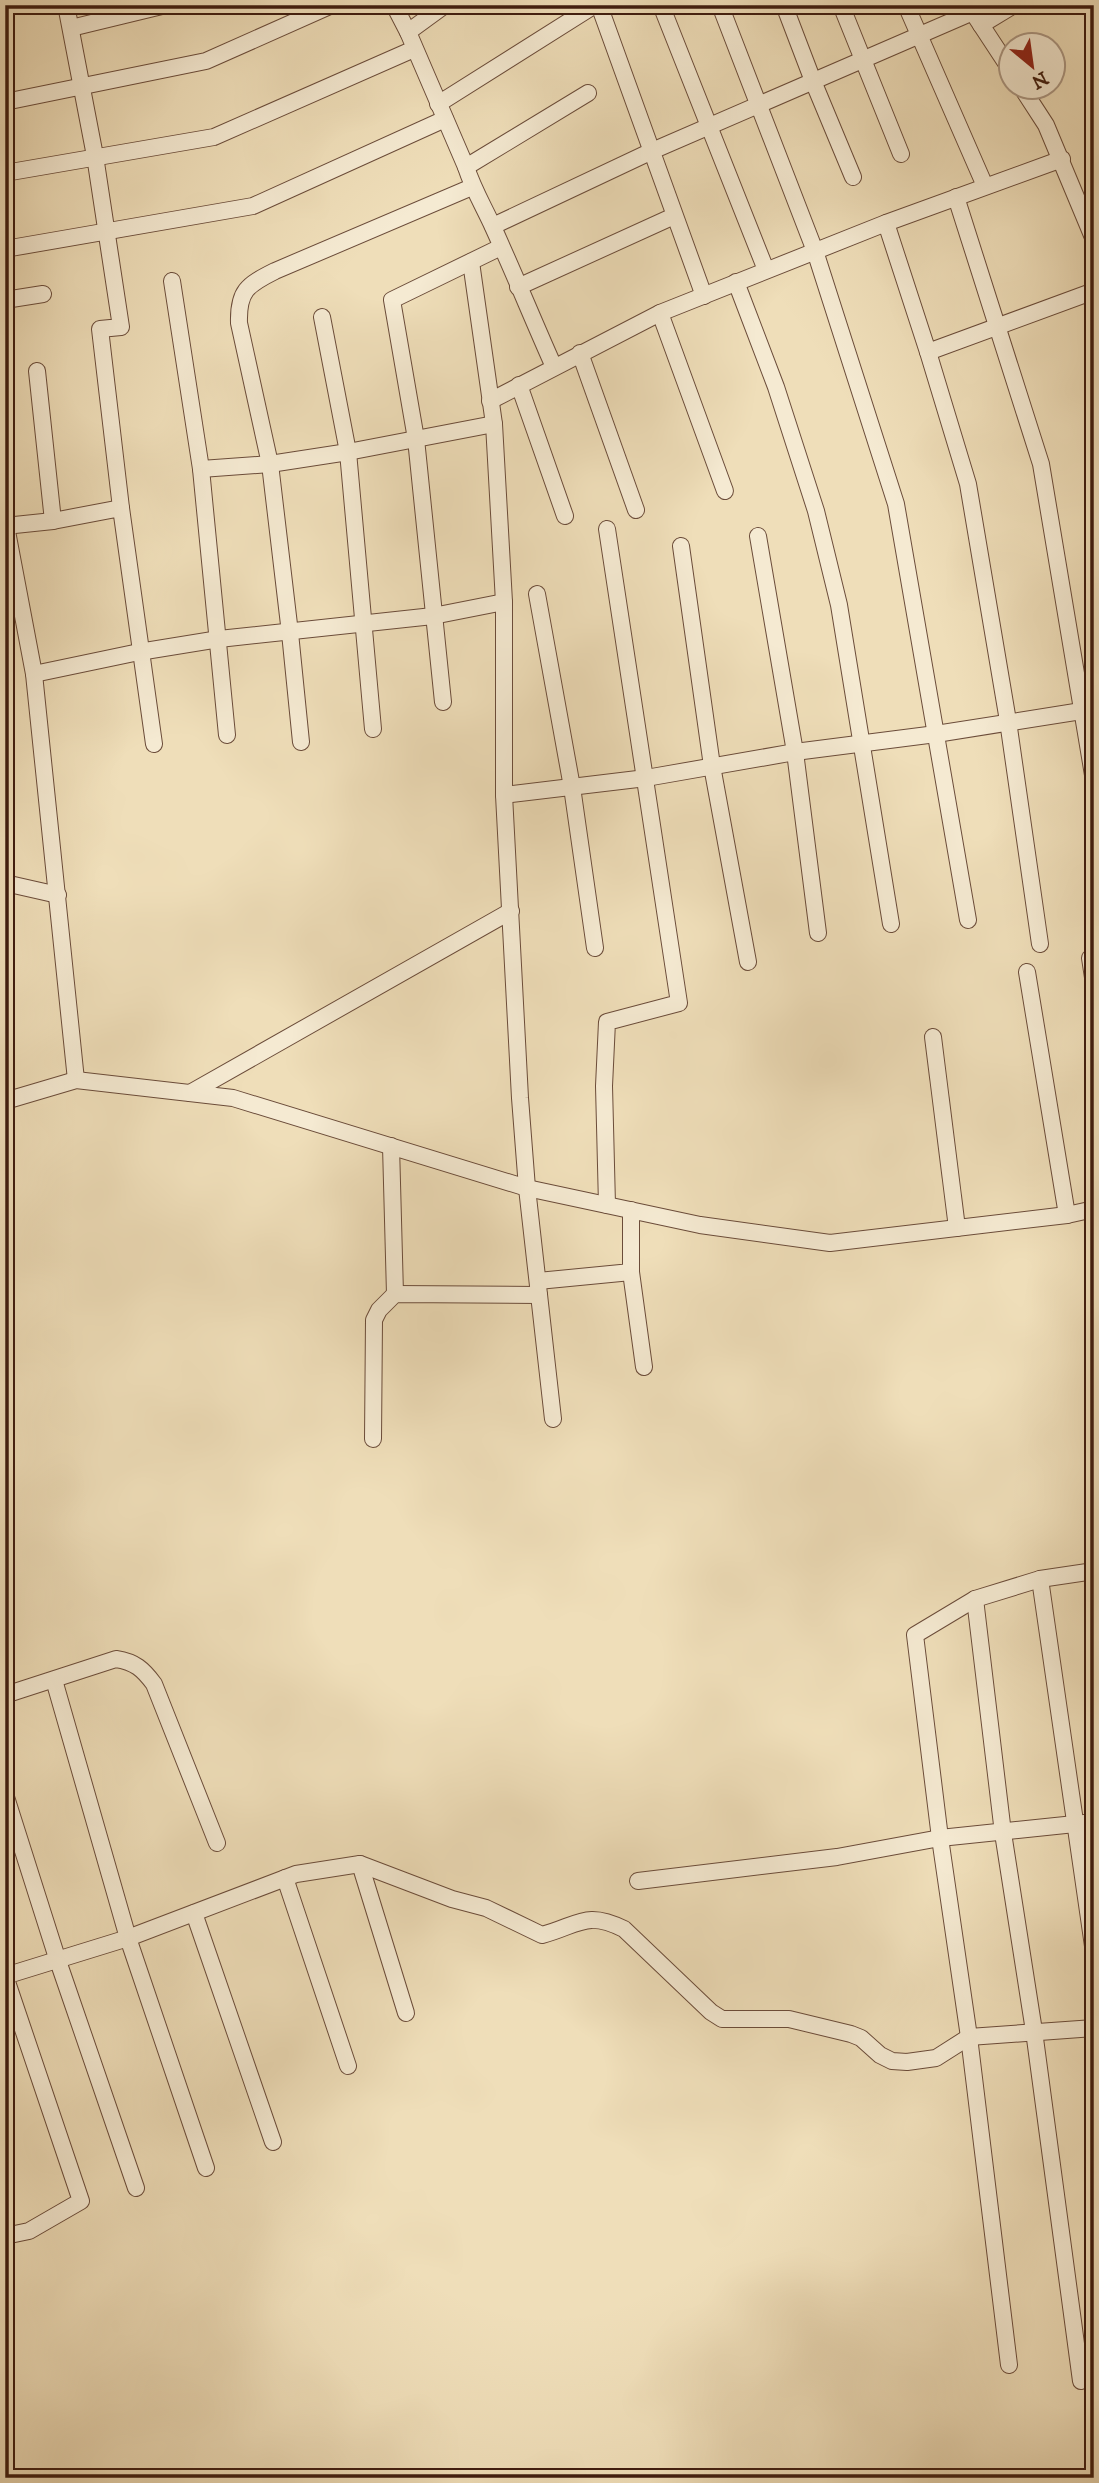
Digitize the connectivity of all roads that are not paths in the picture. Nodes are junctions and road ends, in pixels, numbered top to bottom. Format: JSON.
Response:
{"nodes":[{"id":1,"x":66,"y":5,"type":"edge"},
{"id":2,"x":166,"y":5,"type":"edge"},
{"id":3,"x":332,"y":5,"type":"edge"},
{"id":4,"x":394,"y":5,"type":"edge"},
{"id":5,"x":445,"y":5,"type":"edge"},
{"id":6,"x":597,"y":5,"type":"edge"},
{"id":7,"x":661,"y":5,"type":"edge"},
{"id":8,"x":720,"y":5,"type":"edge"},
{"id":9,"x":784,"y":5,"type":"edge"},
{"id":10,"x":841,"y":5,"type":"edge"},
{"id":11,"x":905,"y":5,"type":"edge"},
{"id":12,"x":1014,"y":5,"type":"edge"},
{"id":13,"x":974,"y":14,"type":"edge"},
{"id":14,"x":71,"y":28,"type":"junction"},
{"id":15,"x":408,"y":32,"type":"junction"},
{"id":16,"x":919,"y":35,"type":"junction"},
{"id":17,"x":414,"y":49,"type":"junction"},
{"id":18,"x":998,"y":51,"type":"edge"},
{"id":19,"x":863,"y":60,"type":"junction"},
{"id":20,"x":813,"y":81,"type":"junction"},
{"id":21,"x":82,"y":86,"type":"junction"},
{"id":22,"x":588,"y":93,"type":"dead end"},
{"id":23,"x":5,"y":102,"type":"edge"},
{"id":24,"x":1031,"y":102,"type":"edge"},
{"id":25,"x":758,"y":105,"type":"junction"},
{"id":26,"x":442,"y":112,"type":"junction"},
{"id":27,"x":709,"y":126,"type":"junction"},
{"id":28,"x":652,"y":151,"type":"junction"},
{"id":29,"x":901,"y":154,"type":"dead end"},
{"id":30,"x":95,"y":156,"type":"junction"},
{"id":31,"x":1062,"y":159,"type":"junction"},
{"id":32,"x":467,"y":167,"type":"junction"},
{"id":33,"x":5,"y":173,"type":"edge"},
{"id":34,"x":853,"y":177,"type":"dead end"},
{"id":35,"x":985,"y":186,"type":"junction"},
{"id":36,"x":472,"y":187,"type":"junction"},
{"id":37,"x":957,"y":197,"type":"junction"},
{"id":38,"x":674,"y":216,"type":"junction"},
{"id":39,"x":886,"y":223,"type":"junction"},
{"id":40,"x":493,"y":226,"type":"junction"},
{"id":41,"x":108,"y":230,"type":"junction"},
{"id":42,"x":1094,"y":240,"type":"edge"},
{"id":43,"x":501,"y":247,"type":"junction"},
{"id":44,"x":5,"y":250,"type":"edge"},
{"id":45,"x":815,"y":251,"type":"junction"},
{"id":46,"x":471,"y":262,"type":"junction"},
{"id":47,"x":766,"y":270,"type":"junction"},
{"id":48,"x":172,"y":281,"type":"dead end"},
{"id":49,"x":736,"y":282,"type":"junction"},
{"id":50,"x":518,"y":287,"type":"junction"},
{"id":51,"x":1094,"y":291,"type":"edge"},
{"id":52,"x":43,"y":294,"type":"dead end"},
{"id":53,"x":704,"y":296,"type":"junction"},
{"id":54,"x":5,"y":300,"type":"edge"},
{"id":55,"x":660,"y":313,"type":"junction"},
{"id":56,"x":322,"y":317,"type":"dead end"},
{"id":57,"x":996,"y":327,"type":"junction"},
{"id":58,"x":928,"y":352,"type":"junction"},
{"id":59,"x":580,"y":353,"type":"junction"},
{"id":60,"x":554,"y":367,"type":"junction"},
{"id":61,"x":37,"y":371,"type":"dead end"},
{"id":62,"x":519,"y":385,"type":"junction"},
{"id":63,"x":490,"y":401,"type":"junction"},
{"id":64,"x":494,"y":424,"type":"junction"},
{"id":65,"x":416,"y":439,"type":"junction"},
{"id":66,"x":348,"y":453,"type":"junction"},
{"id":67,"x":270,"y":464,"type":"junction"},
{"id":68,"x":201,"y":469,"type":"junction"},
{"id":69,"x":725,"y":491,"type":"dead end"},
{"id":70,"x":121,"y":508,"type":"junction"},
{"id":71,"x":636,"y":510,"type":"dead end"},
{"id":72,"x":565,"y":516,"type":"dead end"},
{"id":73,"x":53,"y":521,"type":"junction"},
{"id":74,"x":6,"y":526,"type":"edge"},
{"id":75,"x":607,"y":529,"type":"dead end"},
{"id":76,"x":758,"y":536,"type":"dead end"},
{"id":77,"x":681,"y":546,"type":"dead end"},
{"id":78,"x":537,"y":594,"type":"dead end"},
{"id":79,"x":504,"y":602,"type":"junction"},
{"id":80,"x":433,"y":616,"type":"junction"},
{"id":81,"x":362,"y":624,"type":"junction"},
{"id":82,"x":290,"y":632,"type":"junction"},
{"id":83,"x":219,"y":639,"type":"junction"},
{"id":84,"x":139,"y":652,"type":"junction"},
{"id":85,"x":34,"y":674,"type":"junction"},
{"id":86,"x":443,"y":702,"type":"dead end"},
{"id":87,"x":1088,"y":710,"type":"edge"},
{"id":88,"x":1008,"y":721,"type":"junction"},
{"id":89,"x":373,"y":729,"type":"dead end"},
{"id":90,"x":936,"y":734,"type":"junction"},
{"id":91,"x":227,"y":735,"type":"dead end"},
{"id":92,"x":301,"y":742,"type":"dead end"},
{"id":93,"x":154,"y":744,"type":"dead end"},
{"id":94,"x":862,"y":744,"type":"junction"},
{"id":95,"x":795,"y":752,"type":"junction"},
{"id":96,"x":712,"y":766,"type":"junction"},
{"id":97,"x":646,"y":778,"type":"junction"},
{"id":98,"x":1094,"y":781,"type":"edge"},
{"id":99,"x":572,"y":787,"type":"junction"},
{"id":100,"x":504,"y":795,"type":"junction"},
{"id":101,"x":5,"y":883,"type":"edge"},
{"id":102,"x":58,"y":895,"type":"junction"},
{"id":103,"x":511,"y":911,"type":"junction"},
{"id":104,"x":968,"y":920,"type":"dead end"},
{"id":105,"x":891,"y":924,"type":"dead end"},
{"id":106,"x":818,"y":933,"type":"dead end"},
{"id":107,"x":1041,"y":944,"type":"dead end"},
{"id":108,"x":594,"y":948,"type":"dead end"},
{"id":109,"x":1090,"y":958,"type":"dead end"},
{"id":110,"x":748,"y":962,"type":"dead end"},
{"id":111,"x":1027,"y":972,"type":"dead end"},
{"id":112,"x":1094,"y":984,"type":"edge"},
{"id":113,"x":933,"y":1037,"type":"dead end"},
{"id":114,"x":76,"y":1080,"type":"junction"},
{"id":115,"x":190,"y":1093,"type":"junction"},
{"id":116,"x":5,"y":1101,"type":"edge"},
{"id":117,"x":391,"y":1146,"type":"junction"},
{"id":118,"x":527,"y":1188,"type":"junction"},
{"id":119,"x":607,"y":1205,"type":"junction"},
{"id":120,"x":1094,"y":1209,"type":"edge"},
{"id":121,"x":631,"y":1210,"type":"junction"},
{"id":122,"x":1067,"y":1215,"type":"junction"},
{"id":123,"x":957,"y":1228,"type":"junction"},
{"id":124,"x":631,"y":1272,"type":"junction"},
{"id":125,"x":538,"y":1288,"type":"junction"},
{"id":126,"x":395,"y":1294,"type":"junction"},
{"id":127,"x":644,"y":1367,"type":"dead end"},
{"id":128,"x":554,"y":1419,"type":"dead end"},
{"id":129,"x":373,"y":1439,"type":"dead end"},
{"id":130,"x":1094,"y":1571,"type":"edge"},
{"id":131,"x":1040,"y":1579,"type":"junction"},
{"id":132,"x":975,"y":1599,"type":"junction"},
{"id":133,"x":54,"y":1680,"type":"junction"},
{"id":134,"x":5,"y":1696,"type":"edge"},
{"id":135,"x":5,"y":1794,"type":"edge"},
{"id":136,"x":1094,"y":1822,"type":"edge"},
{"id":137,"x":1076,"y":1824,"type":"junction"},
{"id":138,"x":1003,"y":1833,"type":"junction"},
{"id":139,"x":940,"y":1838,"type":"junction"},
{"id":140,"x":216,"y":1843,"type":"dead end"},
{"id":141,"x":359,"y":1864,"type":"junction"},
{"id":142,"x":285,"y":1878,"type":"junction"},
{"id":143,"x":638,"y":1881,"type":"dead end"},
{"id":144,"x":194,"y":1913,"type":"junction"},
{"id":145,"x":128,"y":1938,"type":"junction"},
{"id":146,"x":1094,"y":1953,"type":"edge"},
{"id":147,"x":58,"y":1961,"type":"junction"},
{"id":148,"x":406,"y":2013,"type":"dead end"},
{"id":149,"x":1094,"y":2028,"type":"edge"},
{"id":150,"x":1034,"y":2031,"type":"junction"},
{"id":151,"x":969,"y":2037,"type":"junction"},
{"id":152,"x":348,"y":2066,"type":"dead end"},
{"id":153,"x":273,"y":2141,"type":"dead end"},
{"id":154,"x":206,"y":2168,"type":"dead end"},
{"id":155,"x":136,"y":2188,"type":"dead end"},
{"id":156,"x":5,"y":2236,"type":"edge"},
{"id":157,"x":1009,"y":2365,"type":"dead end"},
{"id":158,"x":1081,"y":2381,"type":"dead end"}],
"edges":[{"from":1,"to":14,"type":"street"},
{"from":2,"to":14,"type":"street"},
{"from":3,"to":21,"type":"street"},
{"from":4,"to":15,"type":"street"},
{"from":5,"to":15,"type":"street"},
{"from":6,"to":26,"type":"street"},
{"from":6,"to":28,"type":"street"},
{"from":7,"to":27,"type":"street"},
{"from":8,"to":25,"type":"street"},
{"from":9,"to":20,"type":"street"},
{"from":10,"to":19,"type":"street"},
{"from":11,"to":16,"type":"street"},
{"from":12,"to":13,"type":"street"},
{"from":13,"to":16,"type":"street"},
{"from":13,"to":18,"type":"street"},
{"from":14,"to":21,"type":"street"},
{"from":15,"to":17,"type":"street"},
{"from":16,"to":19,"type":"street"},
{"from":16,"to":35,"type":"street"},
{"from":17,"to":26,"type":"street"},
{"from":17,"to":30,"type":"street"},
{"from":19,"to":20,"type":"street"},
{"from":19,"to":29,"type":"street"},
{"from":20,"to":25,"type":"street"},
{"from":20,"to":34,"type":"street"},
{"from":21,"to":23,"type":"street"},
{"from":21,"to":30,"type":"street"},
{"from":22,"to":32,"type":"street"},
{"from":24,"to":31,"type":"street"},
{"from":25,"to":27,"type":"street"},
{"from":25,"to":45,"type":"street"},
{"from":26,"to":32,"type":"street"},
{"from":26,"to":41,"type":"street"},
{"from":27,"to":28,"type":"street"},
{"from":27,"to":47,"type":"street"},
{"from":28,"to":38,"type":"street"},
{"from":28,"to":40,"type":"street"},
{"from":30,"to":33,"type":"street"},
{"from":30,"to":41,"type":"street"},
{"from":31,"to":35,"type":"street"},
{"from":31,"to":42,"type":"street"},
{"from":32,"to":36,"type":"street"},
{"from":35,"to":37,"type":"street"},
{"from":36,"to":40,"type":"street"},
{"from":36,"to":67,"type":"street"},
{"from":37,"to":39,"type":"street"},
{"from":37,"to":57,"type":"street"},
{"from":38,"to":50,"type":"street"},
{"from":38,"to":53,"type":"street"},
{"from":39,"to":45,"type":"street"},
{"from":39,"to":58,"type":"street"},
{"from":40,"to":43,"type":"street"},
{"from":41,"to":44,"type":"street"},
{"from":41,"to":70,"type":"street"},
{"from":43,"to":46,"type":"street"},
{"from":43,"to":50,"type":"street"},
{"from":45,"to":47,"type":"street"},
{"from":45,"to":90,"type":"street"},
{"from":46,"to":63,"type":"street"},
{"from":46,"to":65,"type":"street"},
{"from":47,"to":49,"type":"street"},
{"from":48,"to":68,"type":"street"},
{"from":49,"to":53,"type":"street"},
{"from":49,"to":94,"type":"street"},
{"from":50,"to":60,"type":"street"},
{"from":51,"to":57,"type":"street"},
{"from":52,"to":54,"type":"street"},
{"from":53,"to":55,"type":"street"},
{"from":55,"to":59,"type":"street"},
{"from":55,"to":69,"type":"street"},
{"from":56,"to":66,"type":"street"},
{"from":57,"to":58,"type":"street"},
{"from":57,"to":87,"type":"street"},
{"from":58,"to":88,"type":"street"},
{"from":59,"to":60,"type":"street"},
{"from":59,"to":71,"type":"street"},
{"from":60,"to":62,"type":"street"},
{"from":61,"to":73,"type":"street"},
{"from":62,"to":63,"type":"street"},
{"from":62,"to":72,"type":"street"},
{"from":63,"to":64,"type":"street"},
{"from":64,"to":65,"type":"street"},
{"from":64,"to":79,"type":"street"},
{"from":65,"to":66,"type":"street"},
{"from":65,"to":80,"type":"street"},
{"from":66,"to":67,"type":"street"},
{"from":66,"to":81,"type":"street"},
{"from":67,"to":68,"type":"street"},
{"from":67,"to":82,"type":"street"},
{"from":68,"to":83,"type":"street"},
{"from":70,"to":73,"type":"street"},
{"from":70,"to":84,"type":"street"},
{"from":73,"to":74,"type":"street"},
{"from":74,"to":85,"type":"street"},
{"from":75,"to":97,"type":"street"},
{"from":76,"to":95,"type":"street"},
{"from":77,"to":96,"type":"street"},
{"from":78,"to":99,"type":"street"},
{"from":79,"to":80,"type":"street"},
{"from":79,"to":100,"type":"street"},
{"from":80,"to":81,"type":"street"},
{"from":80,"to":86,"type":"street"},
{"from":81,"to":82,"type":"street"},
{"from":81,"to":89,"type":"street"},
{"from":82,"to":83,"type":"street"},
{"from":82,"to":92,"type":"street"},
{"from":83,"to":84,"type":"street"},
{"from":83,"to":91,"type":"street"},
{"from":84,"to":85,"type":"street"},
{"from":84,"to":93,"type":"street"},
{"from":85,"to":102,"type":"street"},
{"from":87,"to":88,"type":"street"},
{"from":87,"to":98,"type":"street"},
{"from":88,"to":90,"type":"street"},
{"from":88,"to":107,"type":"street"},
{"from":90,"to":94,"type":"street"},
{"from":90,"to":104,"type":"street"},
{"from":94,"to":95,"type":"street"},
{"from":94,"to":105,"type":"street"},
{"from":95,"to":96,"type":"street"},
{"from":95,"to":106,"type":"street"},
{"from":96,"to":97,"type":"street"},
{"from":96,"to":110,"type":"street"},
{"from":97,"to":99,"type":"street"},
{"from":97,"to":119,"type":"street"},
{"from":99,"to":100,"type":"street"},
{"from":99,"to":108,"type":"street"},
{"from":100,"to":103,"type":"street"},
{"from":101,"to":102,"type":"street"},
{"from":102,"to":114,"type":"street"},
{"from":103,"to":115,"type":"street"},
{"from":103,"to":118,"type":"street"},
{"from":109,"to":112,"type":"street"},
{"from":111,"to":122,"type":"street"},
{"from":113,"to":123,"type":"street"},
{"from":114,"to":115,"type":"street"},
{"from":114,"to":116,"type":"street"},
{"from":115,"to":117,"type":"street"},
{"from":117,"to":118,"type":"street"},
{"from":117,"to":126,"type":"street"},
{"from":118,"to":119,"type":"street"},
{"from":118,"to":125,"type":"street"},
{"from":119,"to":121,"type":"street"},
{"from":120,"to":122,"type":"street"},
{"from":121,"to":123,"type":"street"},
{"from":121,"to":124,"type":"street"},
{"from":122,"to":123,"type":"street"},
{"from":124,"to":125,"type":"street"},
{"from":124,"to":127,"type":"street"},
{"from":125,"to":126,"type":"street"},
{"from":125,"to":128,"type":"street"},
{"from":126,"to":129,"type":"street"},
{"from":130,"to":131,"type":"street"},
{"from":131,"to":132,"type":"street"},
{"from":131,"to":137,"type":"street"},
{"from":132,"to":138,"type":"street"},
{"from":132,"to":139,"type":"street"},
{"from":133,"to":134,"type":"street"},
{"from":133,"to":140,"type":"street"},
{"from":133,"to":145,"type":"street"},
{"from":135,"to":147,"type":"street"},
{"from":136,"to":137,"type":"street"},
{"from":137,"to":138,"type":"street"},
{"from":137,"to":146,"type":"street"},
{"from":138,"to":139,"type":"street"},
{"from":138,"to":150,"type":"street"},
{"from":139,"to":143,"type":"street"},
{"from":139,"to":151,"type":"street"},
{"from":141,"to":142,"type":"street"},
{"from":141,"to":148,"type":"street"},
{"from":141,"to":151,"type":"street"},
{"from":142,"to":144,"type":"street"},
{"from":142,"to":152,"type":"street"},
{"from":144,"to":145,"type":"street"},
{"from":144,"to":153,"type":"street"},
{"from":145,"to":147,"type":"street"},
{"from":145,"to":154,"type":"street"},
{"from":147,"to":155,"type":"street"},
{"from":147,"to":156,"type":"street"},
{"from":149,"to":150,"type":"street"},
{"from":150,"to":151,"type":"street"},
{"from":150,"to":158,"type":"street"},
{"from":151,"to":157,"type":"street"}]}
